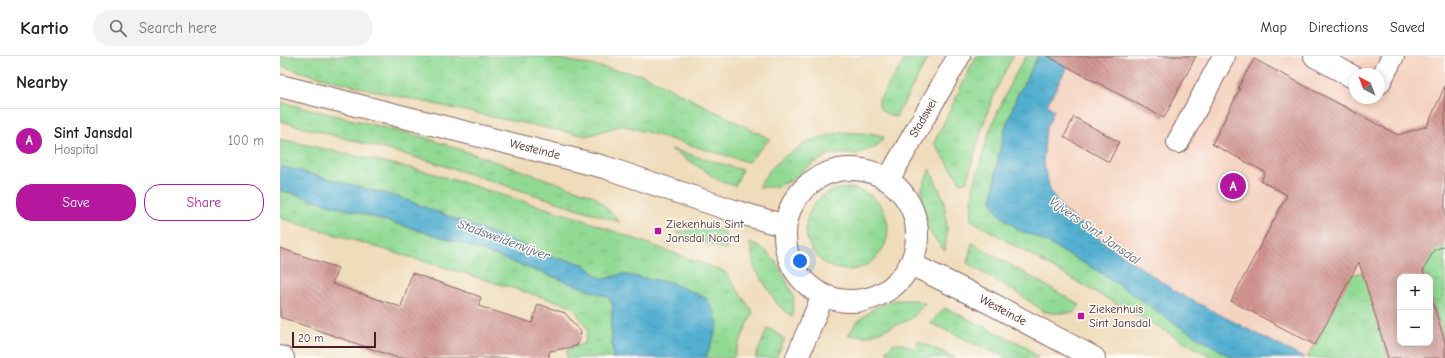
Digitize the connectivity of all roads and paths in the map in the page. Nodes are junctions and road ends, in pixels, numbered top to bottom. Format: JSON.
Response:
{"nodes":[{"id":1,"x":959,"y":56,"type":"edge"},
{"id":2,"x":1224,"y":56,"type":"edge"},
{"id":3,"x":1315,"y":56,"type":"edge"},
{"id":4,"x":1393,"y":56,"type":"edge"},
{"id":5,"x":1385,"y":71,"type":"edge"},
{"id":6,"x":1349,"y":75,"type":"edge"},
{"id":7,"x":280,"y":86,"type":"edge"},
{"id":8,"x":1178,"y":142,"type":"dead end"},
{"id":9,"x":888,"y":180,"type":"junction"},
{"id":10,"x":785,"y":226,"type":"junction"},
{"id":11,"x":911,"y":264,"type":"junction"},
{"id":12,"x":823,"y":295,"type":"junction"},
{"id":13,"x":797,"y":358,"type":"edge"},
{"id":14,"x":1094,"y":358,"type":"edge"}],
"edges":[{"from":1,"to":9,"type":"street","name":"Stadswei"},
{"from":2,"to":8,"type":"street"},
{"from":3,"to":6,"type":"street"},
{"from":4,"to":5,"type":"street"},
{"from":7,"to":10,"type":"street","name":"Westeinde"},
{"from":9,"to":10,"type":"street"},
{"from":9,"to":11,"type":"street"},
{"from":10,"to":12,"type":"street"},
{"from":11,"to":12,"type":"street"},
{"from":11,"to":14,"type":"street","name":"Westeinde"},
{"from":12,"to":13,"type":"street"}]}
